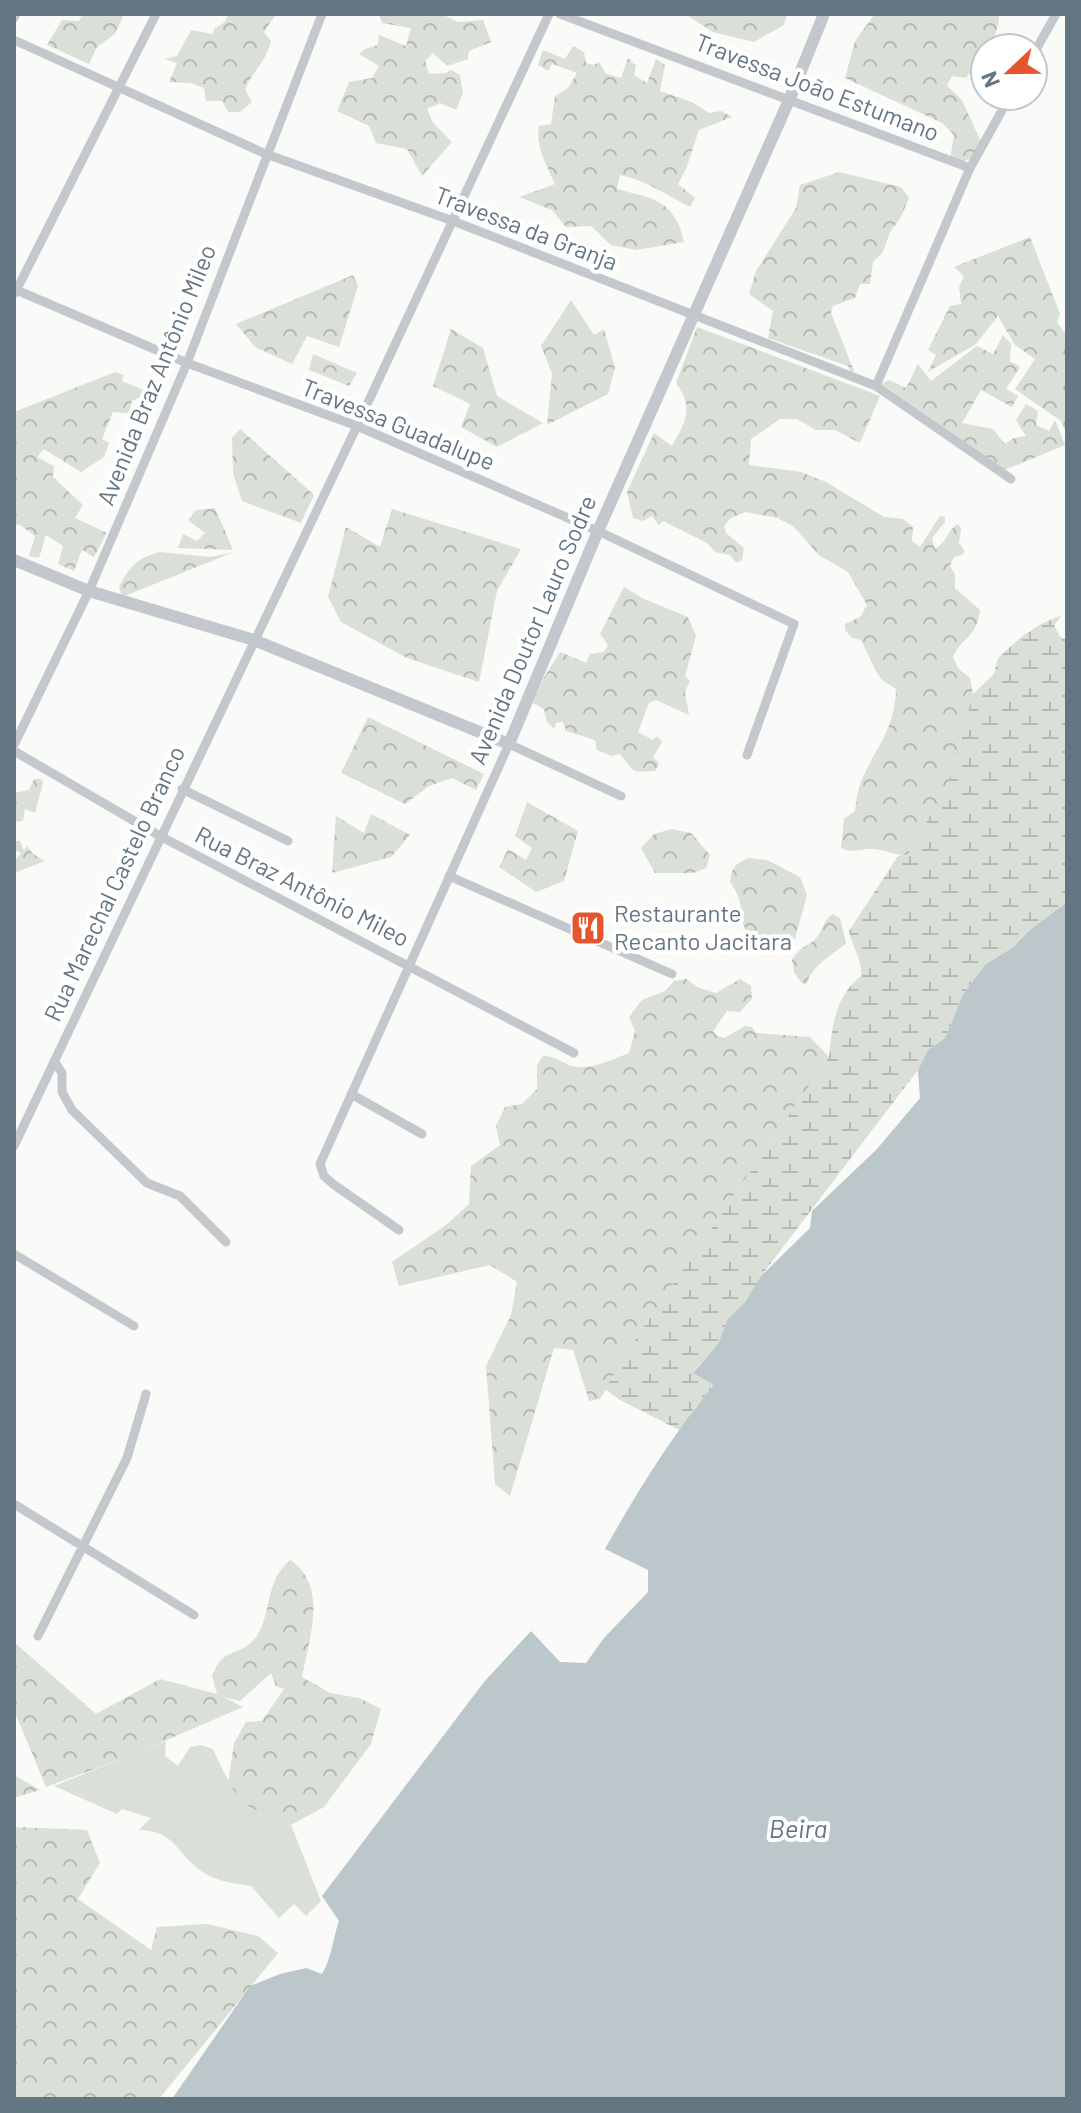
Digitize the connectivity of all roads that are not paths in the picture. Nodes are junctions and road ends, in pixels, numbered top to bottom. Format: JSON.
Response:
{"nodes":[{"id":1,"x":156,"y":14,"type":"edge"},
{"id":2,"x":322,"y":14,"type":"edge"},
{"id":3,"x":549,"y":14,"type":"edge"},
{"id":4,"x":560,"y":14,"type":"edge"},
{"id":5,"x":824,"y":14,"type":"edge"},
{"id":6,"x":1056,"y":14,"type":"edge"},
{"id":7,"x":1046,"y":32,"type":"edge"},
{"id":8,"x":14,"y":40,"type":"edge"},
{"id":9,"x":119,"y":88,"type":"junction"},
{"id":10,"x":790,"y":98,"type":"junction"},
{"id":11,"x":1001,"y":112,"type":"edge"},
{"id":12,"x":266,"y":154,"type":"junction"},
{"id":13,"x":970,"y":168,"type":"junction"},
{"id":14,"x":453,"y":221,"type":"junction"},
{"id":15,"x":15,"y":292,"type":"edge"},
{"id":16,"x":695,"y":318,"type":"junction"},
{"id":17,"x":187,"y":363,"type":"junction"},
{"id":18,"x":876,"y":386,"type":"junction"},
{"id":19,"x":357,"y":426,"type":"junction"},
{"id":20,"x":1011,"y":479,"type":"dead end"},
{"id":21,"x":598,"y":531,"type":"junction"},
{"id":22,"x":14,"y":560,"type":"edge"},
{"id":23,"x":89,"y":591,"type":"junction"},
{"id":24,"x":254,"y":640,"type":"junction"},
{"id":25,"x":509,"y":744,"type":"junction"},
{"id":26,"x":14,"y":745,"type":"edge"},
{"id":27,"x":14,"y":751,"type":"edge"},
{"id":28,"x":747,"y":755,"type":"dead end"},
{"id":29,"x":182,"y":789,"type":"junction"},
{"id":30,"x":621,"y":796,"type":"dead end"},
{"id":31,"x":160,"y":836,"type":"junction"},
{"id":32,"x":288,"y":841,"type":"dead end"},
{"id":33,"x":449,"y":876,"type":"junction"},
{"id":34,"x":409,"y":965,"type":"junction"},
{"id":35,"x":672,"y":974,"type":"dead end"},
{"id":36,"x":574,"y":1053,"type":"dead end"},
{"id":37,"x":54,"y":1061,"type":"junction"},
{"id":38,"x":351,"y":1094,"type":"junction"},
{"id":39,"x":422,"y":1134,"type":"dead end"},
{"id":40,"x":14,"y":1146,"type":"edge"},
{"id":41,"x":399,"y":1230,"type":"dead end"},
{"id":42,"x":226,"y":1242,"type":"dead end"},
{"id":43,"x":14,"y":1254,"type":"edge"},
{"id":44,"x":134,"y":1326,"type":"dead end"},
{"id":45,"x":146,"y":1394,"type":"dead end"},
{"id":46,"x":14,"y":1504,"type":"edge"},
{"id":47,"x":83,"y":1546,"type":"junction"},
{"id":48,"x":194,"y":1615,"type":"dead end"},
{"id":49,"x":38,"y":1636,"type":"dead end"}],
"edges":[{"from":1,"to":9,"type":"street"},
{"from":2,"to":12,"type":"street","name":"Avenida Braz Antônio Mileo"},
{"from":3,"to":14,"type":"street","name":"Rua Marechal Castelo Branco"},
{"from":4,"to":10,"type":"street","name":"Travessa João Estumano"},
{"from":5,"to":10,"type":"street","name":"Avenida Doutor Lauro Sodre"},
{"from":6,"to":7,"type":"street"},
{"from":8,"to":9,"type":"street","name":"Travessa da Granja"},
{"from":9,"to":12,"type":"street","name":"Travessa da Granja"},
{"from":9,"to":15,"type":"street"},
{"from":10,"to":13,"type":"street","name":"Travessa João Estumano"},
{"from":10,"to":16,"type":"street","name":"Avenida Doutor Lauro Sodre"},
{"from":11,"to":13,"type":"street"},
{"from":12,"to":14,"type":"street","name":"Travessa da Granja"},
{"from":12,"to":17,"type":"street","name":"Avenida Braz Antônio Mileo"},
{"from":13,"to":18,"type":"street"},
{"from":14,"to":16,"type":"street","name":"Travessa da Granja"},
{"from":14,"to":19,"type":"street","name":"Rua Marechal Castelo Branco"},
{"from":15,"to":17,"type":"street","name":"Travessa Guadalupe"},
{"from":16,"to":18,"type":"street","name":"Travessa da Granja"},
{"from":16,"to":21,"type":"street","name":"Avenida Doutor Lauro Sodre"},
{"from":17,"to":19,"type":"street","name":"Travessa Guadalupe"},
{"from":17,"to":23,"type":"street","name":"Avenida Braz Antônio Mileo"},
{"from":18,"to":20,"type":"street","name":"Travessa da Granja"},
{"from":19,"to":21,"type":"street","name":"Travessa Guadalupe"},
{"from":19,"to":24,"type":"street","name":"Rua Marechal Castelo Branco"},
{"from":21,"to":25,"type":"street","name":"Avenida Doutor Lauro Sodre"},
{"from":21,"to":28,"type":"street","name":"Travessa Guadalupe"},
{"from":22,"to":23,"type":"street"},
{"from":23,"to":24,"type":"street"},
{"from":23,"to":26,"type":"street","name":"Avenida Braz Antônio Mileo"},
{"from":24,"to":25,"type":"street"},
{"from":24,"to":29,"type":"street","name":"Rua Marechal Castelo Branco"},
{"from":25,"to":30,"type":"street"},
{"from":25,"to":33,"type":"street","name":"Avenida Doutor Lauro Sodre"},
{"from":27,"to":31,"type":"street","name":"Rua Braz Antônio Mileo"},
{"from":29,"to":31,"type":"street","name":"Rua Marechal Castelo Branco"},
{"from":29,"to":32,"type":"street"},
{"from":31,"to":34,"type":"street","name":"Rua Braz Antônio Mileo"},
{"from":31,"to":37,"type":"street","name":"Rua Marechal Castelo Branco"},
{"from":33,"to":34,"type":"street","name":"Avenida Doutor Lauro Sodre"},
{"from":33,"to":35,"type":"street"},
{"from":34,"to":36,"type":"street","name":"Rua Braz Antônio Mileo"},
{"from":34,"to":38,"type":"street","name":"Avenida Doutor Lauro Sodre"},
{"from":37,"to":40,"type":"street","name":"Rua Marechal Castelo Branco"},
{"from":37,"to":42,"type":"street"},
{"from":38,"to":39,"type":"street"},
{"from":38,"to":41,"type":"street","name":"Avenida Doutor Lauro Sodre"},
{"from":43,"to":44,"type":"street"},
{"from":45,"to":47,"type":"street"},
{"from":46,"to":47,"type":"street"},
{"from":47,"to":48,"type":"street"},
{"from":47,"to":49,"type":"street"}]}
